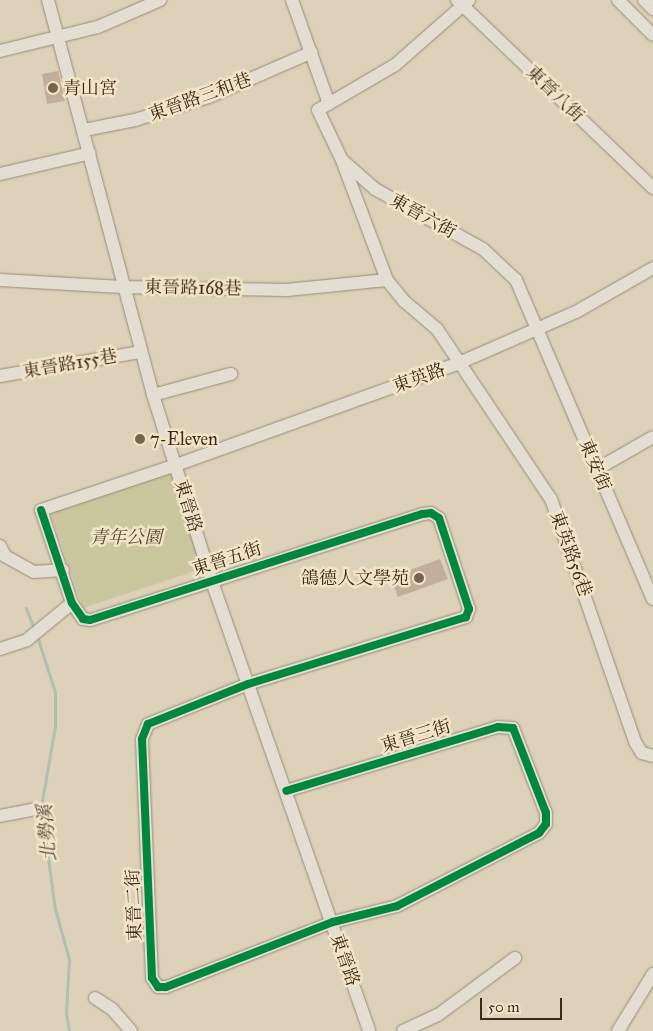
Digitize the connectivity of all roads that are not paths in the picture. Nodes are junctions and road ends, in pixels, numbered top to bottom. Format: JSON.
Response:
{"nodes":[{"id":1,"x":48,"y":0,"type":"edge"},
{"id":2,"x":160,"y":0,"type":"edge"},
{"id":3,"x":292,"y":0,"type":"edge"},
{"id":4,"x":618,"y":0,"type":"edge"},
{"id":5,"x":644,"y":0,"type":"edge"},
{"id":6,"x":463,"y":2,"type":"edge"},
{"id":7,"x":653,"y":9,"type":"edge"},
{"id":8,"x":653,"y":35,"type":"edge"},
{"id":9,"x":59,"y":38,"type":"junction"},
{"id":10,"x":0,"y":52,"type":"edge"},
{"id":11,"x":312,"y":52,"type":"junction"},
{"id":12,"x":329,"y":104,"type":"junction"},
{"id":13,"x":84,"y":130,"type":"junction"},
{"id":14,"x":90,"y":153,"type":"junction"},
{"id":15,"x":342,"y":160,"type":"junction"},
{"id":16,"x":0,"y":174,"type":"edge"},
{"id":17,"x":653,"y":188,"type":"edge"},
{"id":18,"x":653,"y":268,"type":"edge"},
{"id":19,"x":0,"y":280,"type":"edge"},
{"id":20,"x":386,"y":280,"type":"junction"},
{"id":21,"x":122,"y":287,"type":"junction"},
{"id":22,"x":537,"y":330,"type":"junction"},
{"id":23,"x":141,"y":352,"type":"junction"},
{"id":24,"x":459,"y":363,"type":"junction"},
{"id":25,"x":231,"y":374,"type":"dead end"},
{"id":26,"x":0,"y":376,"type":"edge"},
{"id":27,"x":153,"y":396,"type":"junction"},
{"id":28,"x":653,"y":437,"type":"edge"},
{"id":29,"x":176,"y":465,"type":"junction"},
{"id":30,"x":597,"y":468,"type":"junction"},
{"id":31,"x":41,"y":510,"type":"joint"},
{"id":32,"x":0,"y":548,"type":"edge"},
{"id":33,"x":63,"y":570,"type":"junction"},
{"id":34,"x":457,"y":572,"type":"joint"},
{"id":35,"x":211,"y":579,"type":"junction"},
{"id":36,"x":653,"y":599,"type":"edge"},
{"id":37,"x":72,"y":603,"type":"junction"},
{"id":38,"x":0,"y":649,"type":"edge"},
{"id":39,"x":248,"y":684,"type":"junction"},
{"id":40,"x":653,"y":756,"type":"edge"},
{"id":41,"x":530,"y":770,"type":"joint"},
{"id":42,"x":286,"y":791,"type":"junction"},
{"id":43,"x":32,"y":810,"type":"dead end"},
{"id":44,"x":0,"y":816,"type":"edge"},
{"id":45,"x":333,"y":922,"type":"junction"},
{"id":46,"x":515,"y":958,"type":"dead end"},
{"id":47,"x":653,"y":974,"type":"edge"},
{"id":48,"x":95,"y":998,"type":"dead end"},
{"id":49,"x":131,"y":1031,"type":"edge"},
{"id":50,"x":369,"y":1031,"type":"edge"},
{"id":51,"x":403,"y":1031,"type":"edge"},
{"id":52,"x":618,"y":1031,"type":"edge"}],
"edges":[{"from":1,"to":9,"type":"street","name":"東晉路"},
{"from":2,"to":9,"type":"street"},
{"from":3,"to":11,"type":"street"},
{"from":4,"to":8,"type":"street"},
{"from":5,"to":7,"type":"street"},
{"from":6,"to":12,"type":"street"},
{"from":6,"to":17,"type":"street","name":"東晉八街"},
{"from":9,"to":10,"type":"street"},
{"from":9,"to":13,"type":"street","name":"東晉路"},
{"from":11,"to":12,"type":"street"},
{"from":11,"to":13,"type":"street","name":"東晉路三和巷"},
{"from":12,"to":15,"type":"street","name":"東晉六街"},
{"from":13,"to":14,"type":"street","name":"東晉路"},
{"from":14,"to":16,"type":"street"},
{"from":14,"to":21,"type":"street","name":"東晉路"},
{"from":15,"to":20,"type":"street"},
{"from":15,"to":22,"type":"street","name":"東晉六街"},
{"from":18,"to":22,"type":"street","name":"東英路"},
{"from":19,"to":21,"type":"street","name":"東晉路168巷"},
{"from":20,"to":21,"type":"street","name":"東晉路168巷"},
{"from":20,"to":24,"type":"street","name":"東英路56巷"},
{"from":21,"to":23,"type":"street","name":"東晉路"},
{"from":22,"to":24,"type":"street","name":"東英路"},
{"from":22,"to":30,"type":"street","name":"東安街"},
{"from":23,"to":26,"type":"street","name":"東晉路155巷"},
{"from":23,"to":27,"type":"street","name":"東晉路"},
{"from":24,"to":29,"type":"street","name":"東英路"},
{"from":24,"to":40,"type":"street","name":"東英路56巷"},
{"from":25,"to":27,"type":"street"},
{"from":27,"to":29,"type":"street","name":"東晉路"},
{"from":28,"to":30,"type":"street"},
{"from":29,"to":31,"type":"street","name":"東英路"},
{"from":29,"to":35,"type":"street","name":"東晉路"},
{"from":30,"to":36,"type":"street","name":"東安街"},
{"from":31,"to":33,"type":"street","name":"東晉五街"},
{"from":32,"to":33,"type":"street"},
{"from":33,"to":37,"type":"street","name":"東晉五街"},
{"from":34,"to":35,"type":"street","name":"東晉五街"},
{"from":34,"to":39,"type":"street","name":"東晉二街"},
{"from":35,"to":37,"type":"street","name":"東晉五街"},
{"from":35,"to":39,"type":"street","name":"東晉路"},
{"from":37,"to":38,"type":"street"},
{"from":39,"to":42,"type":"street","name":"東晉路"},
{"from":39,"to":45,"type":"street","name":"東晉二街"},
{"from":41,"to":42,"type":"street","name":"東晉三街"},
{"from":41,"to":45,"type":"street","name":"東晉二街"},
{"from":42,"to":45,"type":"street","name":"東晉路"},
{"from":43,"to":44,"type":"street"},
{"from":45,"to":50,"type":"street","name":"東晉路"},
{"from":46,"to":51,"type":"street"},
{"from":47,"to":52,"type":"street"},
{"from":48,"to":49,"type":"street"}]}
